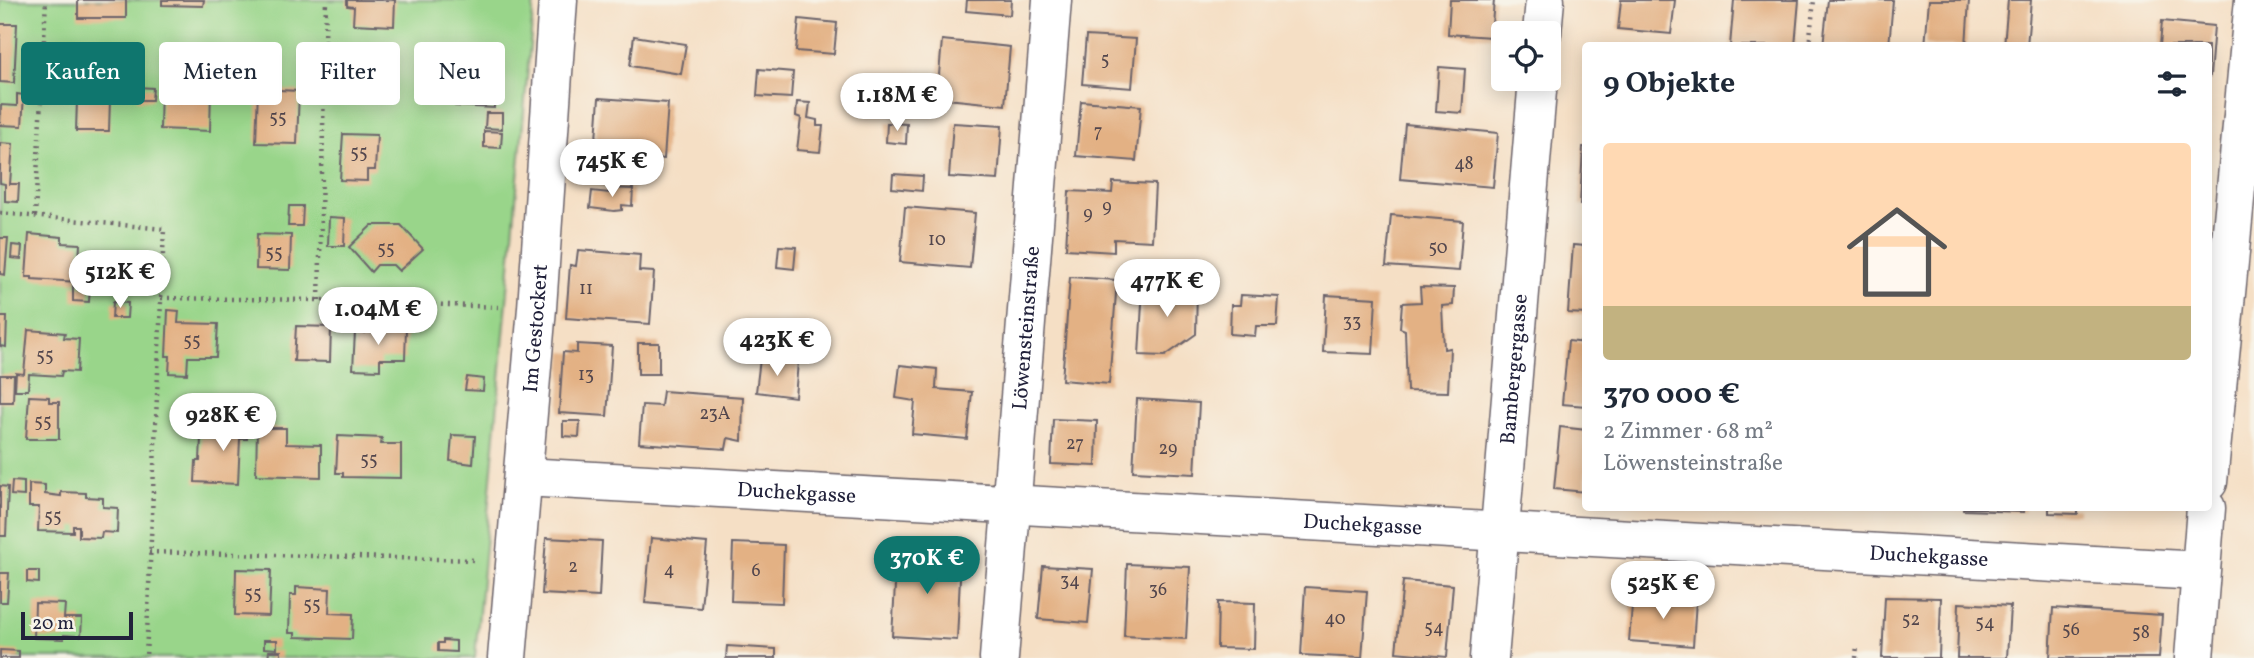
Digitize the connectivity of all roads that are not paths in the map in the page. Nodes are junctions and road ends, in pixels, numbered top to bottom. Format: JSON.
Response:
{"nodes":[{"id":1,"x":558,"y":0,"type":"edge"},
{"id":2,"x":1052,"y":0,"type":"edge"},
{"id":3,"x":1545,"y":0,"type":"edge"},
{"id":4,"x":2254,"y":0,"type":"edge"},
{"id":5,"x":1543,"y":21,"type":"edge"},
{"id":6,"x":1537,"y":91,"type":"edge"},
{"id":7,"x":2212,"y":440,"type":"edge"},
{"id":8,"x":524,"y":477,"type":"junction"},
{"id":9,"x":1012,"y":504,"type":"junction"},
{"id":10,"x":2206,"y":511,"type":"edge"},
{"id":11,"x":1500,"y":531,"type":"junction"},
{"id":12,"x":2200,"y":571,"type":"junction"},
{"id":13,"x":507,"y":658,"type":"edge"},
{"id":14,"x":999,"y":658,"type":"edge"},
{"id":15,"x":1489,"y":658,"type":"edge"},
{"id":16,"x":2194,"y":658,"type":"edge"}],
"edges":[{"from":1,"to":8,"type":"street","name":"Im Gestockert"},
{"from":2,"to":9,"type":"street","name":"Löwensteinstraße"},
{"from":3,"to":5,"type":"street"},
{"from":4,"to":7,"type":"street"},
{"from":6,"to":11,"type":"street","name":"Bambergergasse"},
{"from":8,"to":9,"type":"street","name":"Duchekgasse"},
{"from":8,"to":13,"type":"street","name":"Im Gestockert"},
{"from":9,"to":11,"type":"street","name":"Duchekgasse"},
{"from":9,"to":14,"type":"street","name":"Löwensteinstraße"},
{"from":10,"to":12,"type":"street"},
{"from":11,"to":12,"type":"street","name":"Duchekgasse"},
{"from":11,"to":15,"type":"street","name":"Bambergergasse"},
{"from":12,"to":16,"type":"street"}]}
